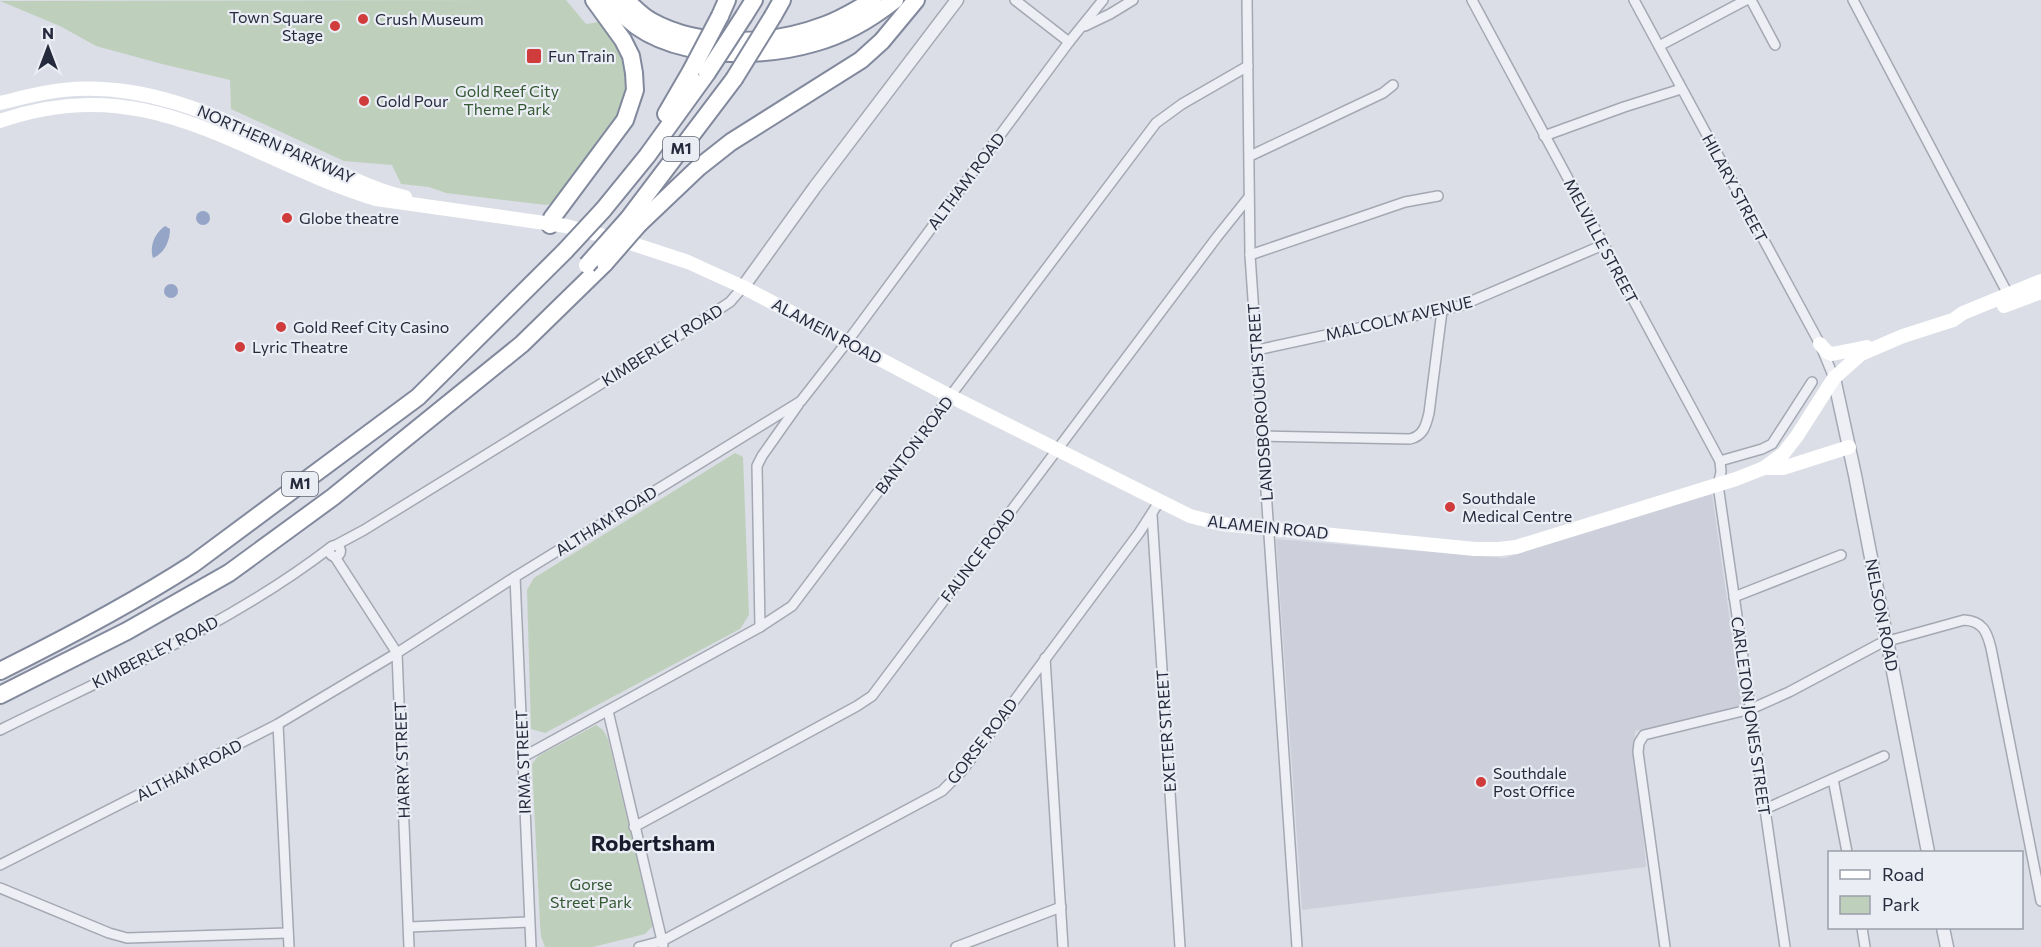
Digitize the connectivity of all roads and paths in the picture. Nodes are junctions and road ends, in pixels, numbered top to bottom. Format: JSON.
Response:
{"nodes":[{"id":1,"x":594,"y":0,"type":"edge"},
{"id":2,"x":611,"y":0,"type":"edge"},
{"id":3,"x":626,"y":0,"type":"edge"},
{"id":4,"x":754,"y":0,"type":"edge"},
{"id":5,"x":783,"y":0,"type":"edge"},
{"id":6,"x":873,"y":0,"type":"edge"},
{"id":7,"x":895,"y":0,"type":"edge"},
{"id":8,"x":916,"y":0,"type":"edge"},
{"id":9,"x":957,"y":0,"type":"edge"},
{"id":10,"x":1015,"y":0,"type":"edge"},
{"id":11,"x":1103,"y":0,"type":"edge"},
{"id":12,"x":1133,"y":0,"type":"edge"},
{"id":13,"x":1247,"y":0,"type":"edge"},
{"id":14,"x":1472,"y":0,"type":"edge"},
{"id":15,"x":1634,"y":0,"type":"edge"},
{"id":16,"x":1748,"y":0,"type":"edge"},
{"id":17,"x":1853,"y":0,"type":"edge"},
{"id":18,"x":724,"y":8,"type":"edge"},
{"id":19,"x":1083,"y":27,"type":"junction"},
{"id":20,"x":1069,"y":42,"type":"junction"},
{"id":21,"x":1775,"y":45,"type":"dead end"},
{"id":22,"x":1659,"y":46,"type":"junction"},
{"id":23,"x":1248,"y":66,"type":"junction"},
{"id":24,"x":699,"y":72,"type":"junction"},
{"id":25,"x":1393,"y":85,"type":"dead end"},
{"id":26,"x":1681,"y":89,"type":"junction"},
{"id":27,"x":0,"y":103,"type":"edge"},
{"id":28,"x":0,"y":121,"type":"edge"},
{"id":29,"x":1544,"y":136,"type":"junction"},
{"id":30,"x":1250,"y":156,"type":"junction"},
{"id":31,"x":1438,"y":196,"type":"dead end"},
{"id":32,"x":1249,"y":197,"type":"junction"},
{"id":33,"x":634,"y":222,"type":"junction"},
{"id":34,"x":556,"y":223,"type":"junction"},
{"id":35,"x":1603,"y":245,"type":"junction"},
{"id":36,"x":1250,"y":255,"type":"junction"},
{"id":37,"x":2041,"y":281,"type":"edge"},
{"id":38,"x":743,"y":287,"type":"junction"},
{"id":39,"x":2041,"y":292,"type":"edge"},
{"id":40,"x":2010,"y":299,"type":"junction"},
{"id":41,"x":1442,"y":311,"type":"junction"},
{"id":42,"x":847,"y":342,"type":"junction"},
{"id":43,"x":1885,"y":343,"type":"junction"},
{"id":44,"x":1820,"y":344,"type":"junction"},
{"id":45,"x":1257,"y":350,"type":"junction"},
{"id":46,"x":486,"y":372,"type":"junction"},
{"id":47,"x":1834,"y":378,"type":"junction"},
{"id":48,"x":1812,"y":382,"type":"dead end"},
{"id":49,"x":950,"y":396,"type":"junction"},
{"id":50,"x":801,"y":401,"type":"junction"},
{"id":51,"x":1262,"y":436,"type":"junction"},
{"id":52,"x":1849,"y":447,"type":"junction"},
{"id":53,"x":1058,"y":449,"type":"junction"},
{"id":54,"x":1720,"y":461,"type":"junction"},
{"id":55,"x":1764,"y":468,"type":"junction"},
{"id":56,"x":1718,"y":485,"type":"junction"},
{"id":57,"x":1159,"y":502,"type":"junction"},
{"id":58,"x":1152,"y":515,"type":"junction"},
{"id":59,"x":1269,"y":528,"type":"junction"},
{"id":60,"x":336,"y":551,"type":"junction"},
{"id":61,"x":1841,"y":555,"type":"dead end"},
{"id":62,"x":515,"y":577,"type":"junction"},
{"id":63,"x":1734,"y":597,"type":"junction"},
{"id":64,"x":760,"y":627,"type":"junction"},
{"id":65,"x":1887,"y":641,"type":"junction"},
{"id":66,"x":397,"y":653,"type":"junction"},
{"id":67,"x":1045,"y":658,"type":"junction"},
{"id":68,"x":0,"y":671,"type":"edge"},
{"id":69,"x":0,"y":695,"type":"edge"},
{"id":70,"x":1751,"y":709,"type":"junction"},
{"id":71,"x":608,"y":711,"type":"junction"},
{"id":72,"x":278,"y":724,"type":"junction"},
{"id":73,"x":0,"y":730,"type":"edge"},
{"id":74,"x":1884,"y":756,"type":"dead end"},
{"id":75,"x":523,"y":757,"type":"junction"},
{"id":76,"x":1833,"y":779,"type":"junction"},
{"id":77,"x":1765,"y":809,"type":"junction"},
{"id":78,"x":634,"y":827,"type":"junction"},
{"id":79,"x":1847,"y":851,"type":"edge"},
{"id":80,"x":1928,"y":851,"type":"edge"},
{"id":81,"x":0,"y":865,"type":"edge"},
{"id":82,"x":0,"y":888,"type":"edge"},
{"id":83,"x":2041,"y":901,"type":"edge"},
{"id":84,"x":1061,"y":907,"type":"junction"},
{"id":85,"x":529,"y":922,"type":"junction"},
{"id":86,"x":409,"y":927,"type":"junction"},
{"id":87,"x":1862,"y":929,"type":"edge"},
{"id":88,"x":1943,"y":929,"type":"edge"},
{"id":89,"x":288,"y":933,"type":"junction"},
{"id":90,"x":663,"y":944,"type":"edge"},
{"id":91,"x":289,"y":947,"type":"edge"},
{"id":92,"x":409,"y":947,"type":"edge"},
{"id":93,"x":531,"y":947,"type":"edge"},
{"id":94,"x":639,"y":947,"type":"edge"},
{"id":95,"x":956,"y":947,"type":"edge"},
{"id":96,"x":1063,"y":947,"type":"edge"},
{"id":97,"x":1180,"y":947,"type":"edge"},
{"id":98,"x":1297,"y":947,"type":"edge"},
{"id":99,"x":1665,"y":947,"type":"edge"},
{"id":100,"x":1785,"y":947,"type":"edge"},
{"id":101,"x":1866,"y":947,"type":"edge"},
{"id":102,"x":1947,"y":947,"type":"edge"}],
"edges":[{"from":1,"to":34,"type":"highway"},
{"from":2,"to":7,"type":"highway"},
{"from":3,"to":6,"type":"highway"},
{"from":4,"to":24,"type":"highway","bridge":true},
{"from":5,"to":33,"type":"highway","number":"M1","bridge":true},
{"from":8,"to":33,"type":"highway"},
{"from":9,"to":38,"type":"street","name":"KIMBERLEY ROAD"},
{"from":10,"to":20,"type":"street"},
{"from":11,"to":19,"type":"street","name":"ALTHAM ROAD"},
{"from":12,"to":19,"type":"street","name":"ALTHAM ROAD"},
{"from":13,"to":23,"type":"street","name":"LANDSBOROUGH STREET"},
{"from":14,"to":29,"type":"street","name":"MELVILLE STREET"},
{"from":15,"to":22,"type":"street","name":"HILARY STREET"},
{"from":16,"to":21,"type":"street"},
{"from":16,"to":22,"type":"street"},
{"from":17,"to":40,"type":"street"},
{"from":18,"to":24,"type":"highway","bridge":true},
{"from":19,"to":20,"type":"street","name":"ALTHAM ROAD"},
{"from":20,"to":42,"type":"street","name":"ALTHAM ROAD"},
{"from":22,"to":26,"type":"street","name":"HILARY STREET"},
{"from":23,"to":30,"type":"street","name":"LANDSBOROUGH STREET"},
{"from":23,"to":49,"type":"street","name":"BANTON ROAD"},
{"from":24,"to":68,"type":"highway","number":"M1","bridge":true},
{"from":25,"to":30,"type":"street"},
{"from":26,"to":29,"type":"street"},
{"from":26,"to":44,"type":"street","name":"HILARY STREET"},
{"from":27,"to":34,"type":"main road","name":"NORTHERN PARKWAY"},
{"from":28,"to":34,"type":"main road","name":"NORTHERN PARKWAY"},
{"from":29,"to":35,"type":"street","name":"MELVILLE STREET"},
{"from":30,"to":32,"type":"street","name":"LANDSBOROUGH STREET"},
{"from":31,"to":36,"type":"street"},
{"from":32,"to":36,"type":"street","name":"LANDSBOROUGH STREET"},
{"from":32,"to":53,"type":"street","name":"FAUNCE ROAD"},
{"from":33,"to":46,"type":"highway","number":"M1","bridge":true},
{"from":33,"to":46,"type":"highway","bridge":true},
{"from":34,"to":38,"type":"main road","name":"ALAMEIN ROAD"},
{"from":35,"to":41,"type":"street","name":"MALCOLM AVENUE"},
{"from":35,"to":54,"type":"street","name":"MELVILLE STREET"},
{"from":36,"to":45,"type":"street","name":"LANDSBOROUGH STREET"},
{"from":37,"to":40,"type":"main road"},
{"from":38,"to":42,"type":"main road","name":"ALAMEIN ROAD"},
{"from":38,"to":60,"type":"street","name":"KIMBERLEY ROAD"},
{"from":39,"to":40,"type":"main road"},
{"from":40,"to":43,"type":"main road"},
{"from":41,"to":45,"type":"street","name":"MALCOLM AVENUE"},
{"from":41,"to":51,"type":"street"},
{"from":42,"to":49,"type":"main road","name":"ALAMEIN ROAD"},
{"from":42,"to":50,"type":"street","name":"ALTHAM ROAD"},
{"from":43,"to":44,"type":"main road"},
{"from":43,"to":47,"type":"main road","name":"ALAMEIN ROAD"},
{"from":44,"to":47,"type":"street","name":"HILARY STREET"},
{"from":45,"to":51,"type":"street","name":"LANDSBOROUGH STREET"},
{"from":46,"to":69,"type":"highway","number":"M1"},
{"from":47,"to":52,"type":"street","name":"NELSON ROAD"},
{"from":47,"to":55,"type":"main road","name":"ALAMEIN ROAD"},
{"from":48,"to":54,"type":"street"},
{"from":49,"to":53,"type":"main road","name":"ALAMEIN ROAD"},
{"from":49,"to":64,"type":"street","name":"BANTON ROAD"},
{"from":50,"to":62,"type":"street","name":"ALTHAM ROAD"},
{"from":50,"to":64,"type":"street"},
{"from":51,"to":59,"type":"street","name":"LANDSBOROUGH STREET"},
{"from":52,"to":55,"type":"main road"},
{"from":52,"to":65,"type":"street","name":"NELSON ROAD"},
{"from":53,"to":57,"type":"main road","name":"ALAMEIN ROAD"},
{"from":53,"to":78,"type":"street","name":"FAUNCE ROAD"},
{"from":54,"to":56,"type":"street"},
{"from":55,"to":56,"type":"main road","name":"ALAMEIN ROAD"},
{"from":56,"to":59,"type":"main road","name":"ALAMEIN ROAD"},
{"from":56,"to":63,"type":"street","name":"CARLETON JONES STREET"},
{"from":57,"to":58,"type":"street","name":"GORSE ROAD"},
{"from":57,"to":59,"type":"main road","name":"ALAMEIN ROAD"},
{"from":58,"to":67,"type":"street","name":"GORSE ROAD"},
{"from":58,"to":97,"type":"street","name":"EXETER STREET"},
{"from":59,"to":98,"type":"street","name":"LANDSBOROUGH STREET"},
{"from":60,"to":66,"type":"street","name":"HARRY STREET"},
{"from":60,"to":73,"type":"street","name":"KIMBERLEY ROAD"},
{"from":61,"to":63,"type":"street"},
{"from":62,"to":66,"type":"street","name":"ALTHAM ROAD"},
{"from":62,"to":75,"type":"street","name":"IRMA STREET"},
{"from":63,"to":70,"type":"street","name":"CARLETON JONES STREET"},
{"from":64,"to":71,"type":"street","name":"BANTON ROAD"},
{"from":65,"to":70,"type":"street"},
{"from":65,"to":80,"type":"street","name":"NELSON ROAD"},
{"from":65,"to":83,"type":"street"},
{"from":66,"to":72,"type":"street","name":"ALTHAM ROAD"},
{"from":66,"to":86,"type":"street","name":"HARRY STREET"},
{"from":67,"to":84,"type":"street"},
{"from":67,"to":90,"type":"street","name":"GORSE ROAD"},
{"from":70,"to":77,"type":"street","name":"CARLETON JONES STREET"},
{"from":70,"to":99,"type":"street"},
{"from":71,"to":75,"type":"street","name":"BANTON ROAD"},
{"from":71,"to":78,"type":"street"},
{"from":72,"to":81,"type":"street","name":"ALTHAM ROAD"},
{"from":72,"to":89,"type":"street"},
{"from":74,"to":76,"type":"street"},
{"from":75,"to":85,"type":"street","name":"IRMA STREET"},
{"from":76,"to":77,"type":"street"},
{"from":76,"to":79,"type":"street"},
{"from":77,"to":100,"type":"street","name":"CARLETON JONES STREET"},
{"from":78,"to":90,"type":"street"},
{"from":82,"to":89,"type":"street"},
{"from":84,"to":95,"type":"street"},
{"from":84,"to":96,"type":"street"},
{"from":85,"to":86,"type":"street"},
{"from":85,"to":93,"type":"street","name":"IRMA STREET"},
{"from":86,"to":92,"type":"street","name":"HARRY STREET"},
{"from":87,"to":101,"type":"street"},
{"from":88,"to":102,"type":"street"},
{"from":89,"to":91,"type":"street"},
{"from":90,"to":94,"type":"street","name":"GORSE ROAD"}]}
